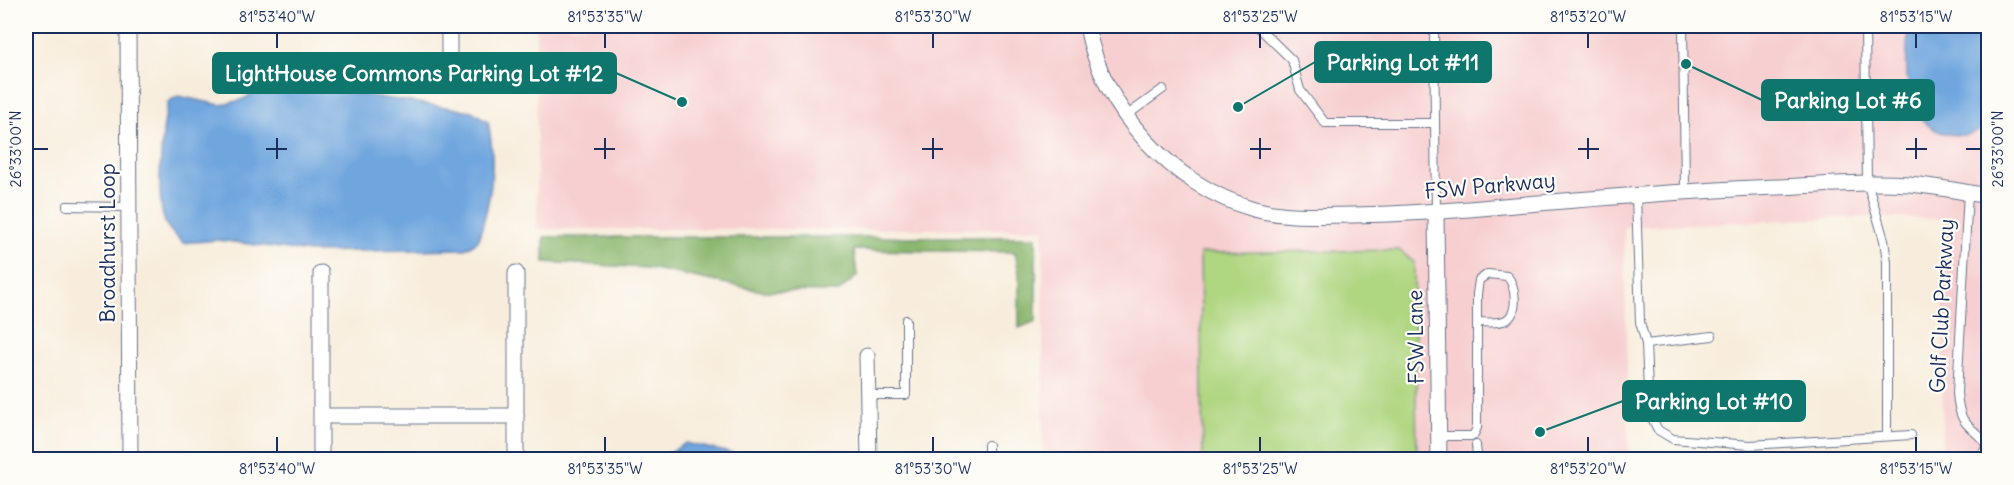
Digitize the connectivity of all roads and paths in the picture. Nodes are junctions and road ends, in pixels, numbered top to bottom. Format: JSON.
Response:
{"nodes":[{"id":1,"x":128,"y":26,"type":"edge"},
{"id":2,"x":449,"y":26,"type":"edge"},
{"id":3,"x":1087,"y":26,"type":"edge"},
{"id":4,"x":1257,"y":26,"type":"edge"},
{"id":5,"x":1434,"y":26,"type":"edge"},
{"id":6,"x":1683,"y":26,"type":"edge"},
{"id":7,"x":1864,"y":26,"type":"edge"},
{"id":8,"x":449,"y":71,"type":"dead end"},
{"id":9,"x":1163,"y":89,"type":"dead end"},
{"id":10,"x":1126,"y":116,"type":"junction"},
{"id":11,"x":1435,"y":123,"type":"junction"},
{"id":12,"x":1868,"y":182,"type":"junction"},
{"id":13,"x":1684,"y":190,"type":"junction"},
{"id":14,"x":1968,"y":193,"type":"junction"},
{"id":15,"x":1636,"y":195,"type":"junction"},
{"id":16,"x":1989,"y":196,"type":"edge"},
{"id":17,"x":67,"y":206,"type":"dead end"},
{"id":18,"x":129,"y":207,"type":"junction"},
{"id":19,"x":1436,"y":213,"type":"junction"},
{"id":20,"x":321,"y":273,"type":"dead end"},
{"id":21,"x":516,"y":273,"type":"dead end"},
{"id":22,"x":906,"y":320,"type":"dead end"},
{"id":23,"x":1477,"y":322,"type":"junction"},
{"id":24,"x":1712,"y":336,"type":"dead end"},
{"id":25,"x":1646,"y":344,"type":"junction"},
{"id":26,"x":867,"y":356,"type":"dead end"},
{"id":27,"x":868,"y":395,"type":"junction"},
{"id":28,"x":322,"y":416,"type":"junction"},
{"id":29,"x":516,"y":416,"type":"junction"},
{"id":30,"x":1911,"y":435,"type":"dead end"},
{"id":31,"x":1438,"y":436,"type":"junction"},
{"id":32,"x":1887,"y":436,"type":"junction"},
{"id":33,"x":988,"y":445,"type":"dead end"},
{"id":34,"x":1476,"y":445,"type":"dead end"},
{"id":35,"x":1989,"y":445,"type":"edge"},
{"id":36,"x":1989,"y":451,"type":"edge"},
{"id":37,"x":1477,"y":456,"type":"dead end"},
{"id":38,"x":130,"y":459,"type":"edge"},
{"id":39,"x":321,"y":459,"type":"edge"},
{"id":40,"x":516,"y":459,"type":"edge"},
{"id":41,"x":869,"y":459,"type":"edge"},
{"id":42,"x":988,"y":459,"type":"edge"},
{"id":43,"x":1438,"y":459,"type":"edge"},
{"id":44,"x":1983,"y":459,"type":"edge"}],
"edges":[{"from":1,"to":18,"type":"street","name":"Broadhurst Loop"},
{"from":2,"to":8,"type":"street"},
{"from":3,"to":10,"type":"street","name":"FSW Parkway"},
{"from":4,"to":11,"type":"lane"},
{"from":5,"to":11,"type":"lane"},
{"from":6,"to":13,"type":"lane"},
{"from":7,"to":12,"type":"lane"},
{"from":9,"to":10,"type":"lane"},
{"from":10,"to":19,"type":"street","name":"FSW Parkway"},
{"from":11,"to":19,"type":"lane"},
{"from":12,"to":13,"type":"street","name":"FSW Parkway"},
{"from":12,"to":14,"type":"street","name":"FSW Parkway"},
{"from":12,"to":32,"type":"lane"},
{"from":13,"to":15,"type":"street","name":"FSW Parkway"},
{"from":14,"to":16,"type":"street","name":"FSW Parkway"},
{"from":14,"to":35,"type":"lane","name":"Golf Club Parkway"},
{"from":15,"to":19,"type":"street","name":"FSW Parkway"},
{"from":15,"to":25,"type":"lane"},
{"from":17,"to":18,"type":"lane"},
{"from":18,"to":38,"type":"street","name":"Broadhurst Loop"},
{"from":19,"to":31,"type":"street","name":"FSW Lane"},
{"from":20,"to":28,"type":"street"},
{"from":21,"to":29,"type":"street"},
{"from":22,"to":27,"type":"lane"},
{"from":23,"to":23,"type":"lane"},
{"from":23,"to":31,"type":"lane"},
{"from":24,"to":25,"type":"lane"},
{"from":25,"to":32,"type":"lane"},
{"from":26,"to":27,"type":"street"},
{"from":27,"to":41,"type":"street"},
{"from":28,"to":29,"type":"street"},
{"from":28,"to":39,"type":"street"},
{"from":29,"to":40,"type":"street"},
{"from":30,"to":32,"type":"lane"},
{"from":31,"to":43,"type":"street","name":"FSW Lane"},
{"from":33,"to":42,"type":"lane"},
{"from":34,"to":37,"type":"lane"},
{"from":36,"to":44,"type":"street"}]}
